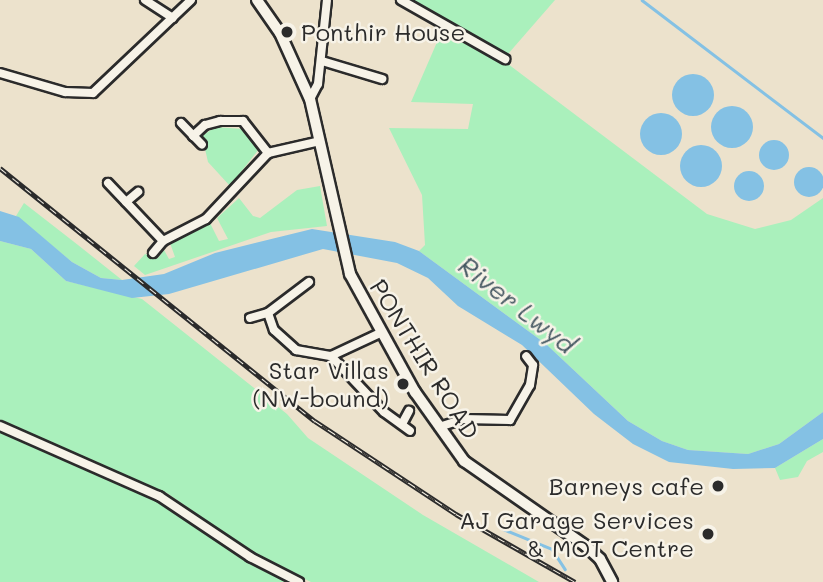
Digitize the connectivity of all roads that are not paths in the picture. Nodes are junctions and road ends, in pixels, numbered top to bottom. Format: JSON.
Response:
{"nodes":[{"id":1,"x":145,"y":0,"type":"edge"},
{"id":2,"x":191,"y":0,"type":"edge"},
{"id":3,"x":257,"y":0,"type":"edge"},
{"id":4,"x":327,"y":0,"type":"edge"},
{"id":5,"x":401,"y":0,"type":"edge"},
{"id":6,"x":173,"y":18,"type":"junction"},
{"id":7,"x":505,"y":59,"type":"dead end"},
{"id":8,"x":322,"y":61,"type":"junction"},
{"id":9,"x":0,"y":73,"type":"edge"},
{"id":10,"x":382,"y":79,"type":"dead end"},
{"id":11,"x":310,"y":99,"type":"junction"},
{"id":12,"x":181,"y":122,"type":"dead end"},
{"id":13,"x":193,"y":136,"type":"junction"},
{"id":14,"x":320,"y":141,"type":"junction"},
{"id":15,"x":202,"y":145,"type":"dead end"},
{"id":16,"x":268,"y":153,"type":"junction"},
{"id":17,"x":108,"y":183,"type":"dead end"},
{"id":18,"x":138,"y":192,"type":"dead end"},
{"id":19,"x":126,"y":202,"type":"junction"},
{"id":20,"x":163,"y":241,"type":"junction"},
{"id":21,"x":153,"y":253,"type":"dead end"},
{"id":22,"x":293,"y":279,"type":"dead end"},
{"id":23,"x":309,"y":282,"type":"dead end"},
{"id":24,"x":297,"y":288,"type":"junction"},
{"id":25,"x":268,"y":313,"type":"junction"},
{"id":26,"x":250,"y":318,"type":"dead end"},
{"id":27,"x":380,"y":332,"type":"junction"},
{"id":28,"x":331,"y":356,"type":"junction"},
{"id":29,"x":526,"y":356,"type":"dead end"},
{"id":30,"x":409,"y":411,"type":"dead end"},
{"id":31,"x":402,"y":424,"type":"junction"},
{"id":32,"x":0,"y":426,"type":"edge"},
{"id":33,"x":439,"y":427,"type":"junction"},
{"id":34,"x":410,"y":431,"type":"dead end"},
{"id":35,"x":299,"y":582,"type":"edge"},
{"id":36,"x":612,"y":582,"type":"edge"}],
"edges":[{"from":1,"to":6,"type":"street"},
{"from":2,"to":6,"type":"street"},
{"from":3,"to":11,"type":"main road","name":"PONTHIR ROAD"},
{"from":4,"to":8,"type":"street"},
{"from":5,"to":7,"type":"street"},
{"from":6,"to":9,"type":"street"},
{"from":8,"to":10,"type":"street"},
{"from":8,"to":11,"type":"street"},
{"from":11,"to":14,"type":"main road","name":"PONTHIR ROAD"},
{"from":12,"to":13,"type":"street"},
{"from":13,"to":15,"type":"street"},
{"from":13,"to":16,"type":"street"},
{"from":14,"to":16,"type":"street"},
{"from":14,"to":27,"type":"main road","name":"PONTHIR ROAD"},
{"from":16,"to":20,"type":"street"},
{"from":17,"to":19,"type":"street"},
{"from":18,"to":19,"type":"street"},
{"from":19,"to":20,"type":"street"},
{"from":20,"to":21,"type":"street"},
{"from":22,"to":24,"type":"street"},
{"from":23,"to":24,"type":"street"},
{"from":24,"to":25,"type":"street"},
{"from":25,"to":26,"type":"street"},
{"from":25,"to":28,"type":"street"},
{"from":27,"to":28,"type":"street"},
{"from":27,"to":33,"type":"main road","name":"PONTHIR ROAD"},
{"from":28,"to":31,"type":"street"},
{"from":29,"to":33,"type":"street"},
{"from":30,"to":31,"type":"street"},
{"from":31,"to":34,"type":"street"},
{"from":32,"to":35,"type":"street"},
{"from":33,"to":36,"type":"main road","name":"PONTHIR ROAD"}]}
